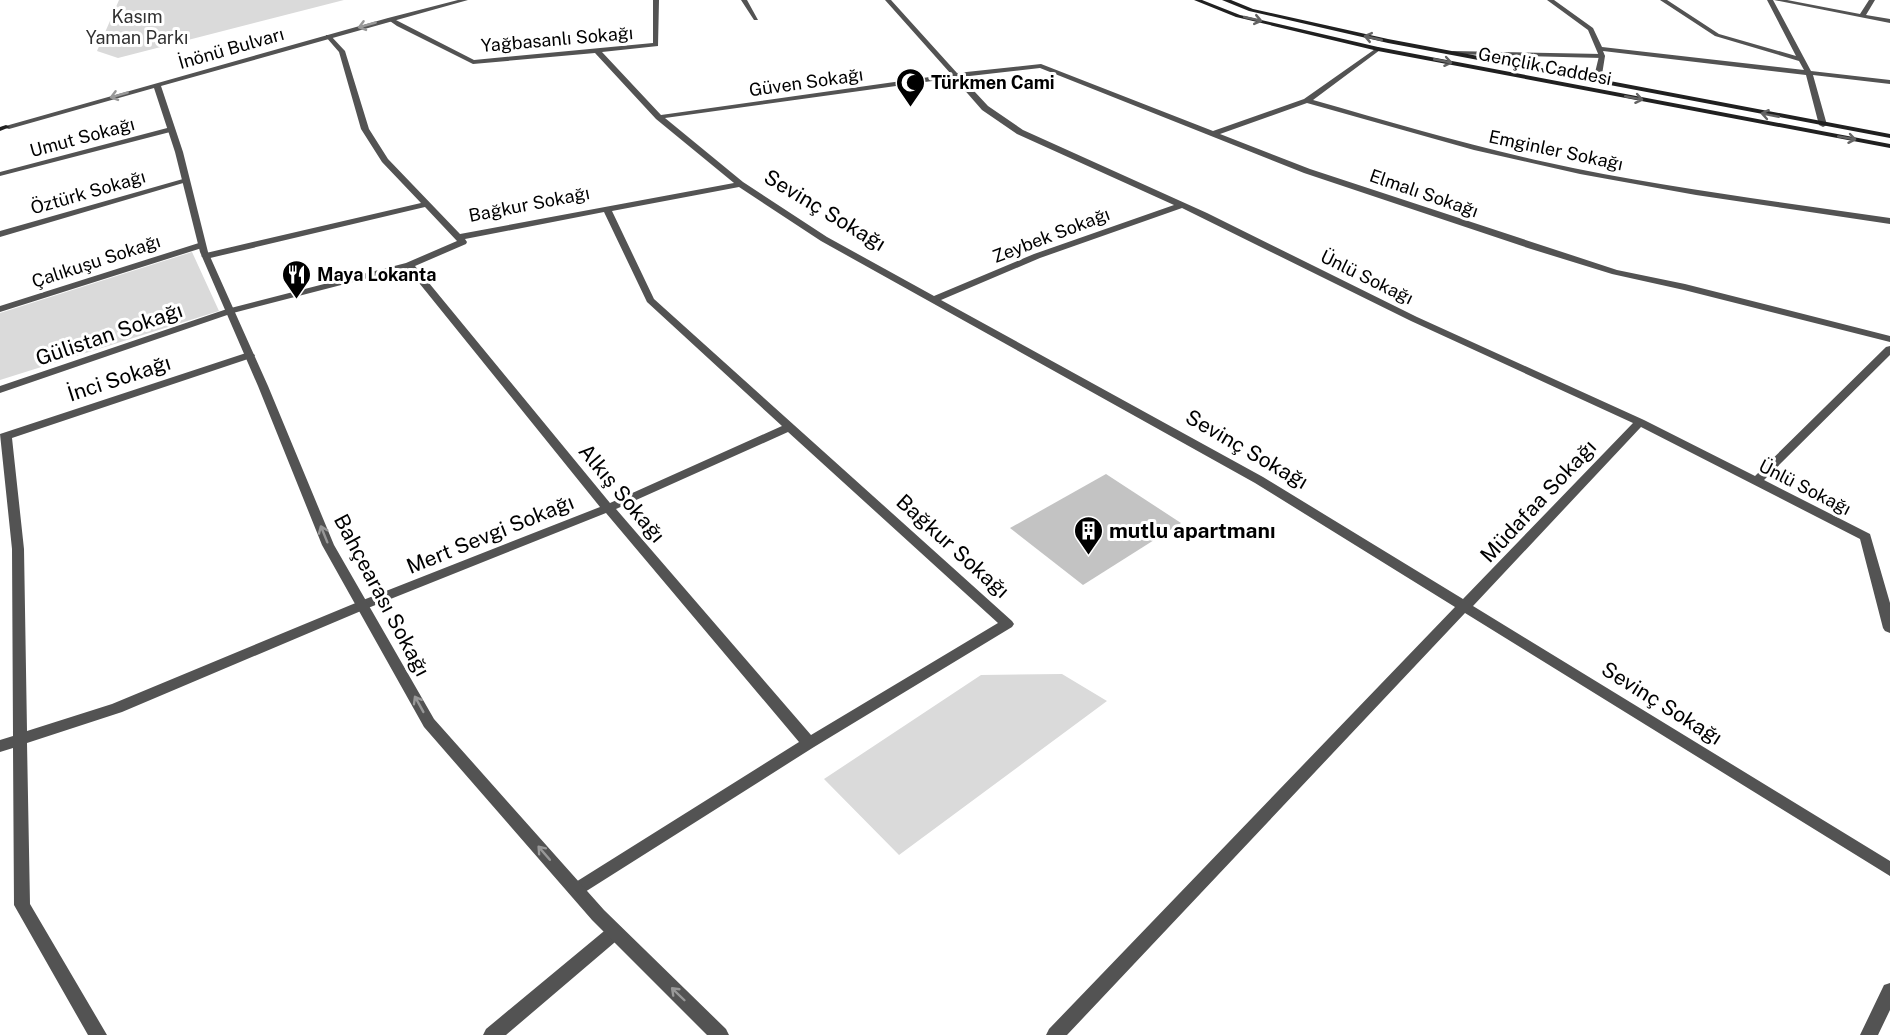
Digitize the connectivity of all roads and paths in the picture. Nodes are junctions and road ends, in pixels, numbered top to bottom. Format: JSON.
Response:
{"nodes":[{"id":1,"x":465,"y":0,"type":"edge"},
{"id":2,"x":656,"y":0,"type":"edge"},
{"id":3,"x":744,"y":0,"type":"edge"},
{"id":4,"x":888,"y":0,"type":"edge"},
{"id":5,"x":1197,"y":0,"type":"edge"},
{"id":6,"x":1225,"y":0,"type":"edge"},
{"id":7,"x":1550,"y":0,"type":"edge"},
{"id":8,"x":1663,"y":0,"type":"edge"},
{"id":9,"x":1770,"y":0,"type":"edge"},
{"id":10,"x":1777,"y":0,"type":"edge"},
{"id":11,"x":1872,"y":0,"type":"edge"},
{"id":12,"x":1862,"y":16,"type":"junction"},
{"id":13,"x":390,"y":19,"type":"junction"},
{"id":14,"x":756,"y":19,"type":"dead end"},
{"id":15,"x":1890,"y":21,"type":"edge"},
{"id":16,"x":328,"y":36,"type":"junction"},
{"id":17,"x":1378,"y":48,"type":"junction"},
{"id":18,"x":597,"y":51,"type":"junction"},
{"id":19,"x":1453,"y":53,"type":"junction"},
{"id":20,"x":1601,"y":53,"type":"junction"},
{"id":21,"x":1802,"y":60,"type":"junction"},
{"id":22,"x":1809,"y":73,"type":"junction"},
{"id":23,"x":957,"y":75,"type":"junction"},
{"id":24,"x":1597,"y":81,"type":"junction"},
{"id":25,"x":1890,"y":82,"type":"edge"},
{"id":26,"x":157,"y":85,"type":"junction"},
{"id":27,"x":1593,"y":90,"type":"junction"},
{"id":28,"x":1307,"y":101,"type":"junction"},
{"id":29,"x":659,"y":117,"type":"junction"},
{"id":30,"x":1822,"y":125,"type":"junction"},
{"id":31,"x":2,"y":128,"type":"edge"},
{"id":32,"x":171,"y":129,"type":"junction"},
{"id":33,"x":1215,"y":133,"type":"junction"},
{"id":34,"x":1827,"y":135,"type":"junction"},
{"id":35,"x":1890,"y":136,"type":"edge"},
{"id":36,"x":1890,"y":146,"type":"edge"},
{"id":37,"x":0,"y":174,"type":"edge"},
{"id":38,"x":186,"y":181,"type":"junction"},
{"id":39,"x":740,"y":184,"type":"junction"},
{"id":40,"x":427,"y":204,"type":"junction"},
{"id":41,"x":1182,"y":205,"type":"junction"},
{"id":42,"x":606,"y":208,"type":"junction"},
{"id":43,"x":1890,"y":221,"type":"edge"},
{"id":44,"x":0,"y":234,"type":"edge"},
{"id":45,"x":459,"y":237,"type":"junction"},
{"id":46,"x":204,"y":251,"type":"junction"},
{"id":47,"x":409,"y":265,"type":"junction"},
{"id":48,"x":934,"y":299,"type":"junction"},
{"id":49,"x":0,"y":309,"type":"edge"},
{"id":50,"x":230,"y":311,"type":"junction"},
{"id":51,"x":1890,"y":339,"type":"edge"},
{"id":52,"x":1890,"y":349,"type":"edge"},
{"id":53,"x":250,"y":355,"type":"junction"},
{"id":54,"x":0,"y":390,"type":"edge"},
{"id":55,"x":1640,"y":422,"type":"junction"},
{"id":56,"x":790,"y":427,"type":"junction"},
{"id":57,"x":3,"y":437,"type":"edge"},
{"id":58,"x":1756,"y":481,"type":"junction"},
{"id":59,"x":608,"y":508,"type":"junction"},
{"id":60,"x":363,"y":605,"type":"junction"},
{"id":61,"x":1464,"y":607,"type":"junction"},
{"id":62,"x":1890,"y":628,"type":"edge"},
{"id":63,"x":22,"y":738,"type":"junction"},
{"id":64,"x":809,"y":743,"type":"junction"},
{"id":65,"x":0,"y":746,"type":"edge"},
{"id":66,"x":1890,"y":869,"type":"edge"},
{"id":67,"x":577,"y":890,"type":"junction"},
{"id":68,"x":615,"y":932,"type":"junction"},
{"id":69,"x":1890,"y":991,"type":"edge"},
{"id":70,"x":98,"y":1035,"type":"edge"},
{"id":71,"x":492,"y":1035,"type":"edge"},
{"id":72,"x":720,"y":1035,"type":"edge"},
{"id":73,"x":1055,"y":1035,"type":"edge"},
{"id":74,"x":1869,"y":1035,"type":"edge"}],
"edges":[{"from":1,"to":13,"type":"street","name":"İnönü Bulvarı"},
{"from":2,"to":18,"type":"street","name":"Yağbasanlı Sokağı"},
{"from":3,"to":14,"type":"street"},
{"from":4,"to":23,"type":"street","name":"Ünlü Sokağı"},
{"from":5,"to":17,"type":"main road","name":"Gençlik Caddesi","one_way":true},
{"from":19,"to":6,"type":"main road","name":"Gençlik Caddesi","one_way":true},
{"from":7,"to":20,"type":"street"},
{"from":8,"to":21,"type":"street"},
{"from":9,"to":21,"type":"street"},
{"from":10,"to":12,"type":"street"},
{"from":11,"to":12,"type":"street"},
{"from":12,"to":15,"type":"street"},
{"from":13,"to":16,"type":"street","name":"İnönü Bulvarı","one_way":true},
{"from":13,"to":18,"type":"street","name":"Yağbasanlı Sokağı"},
{"from":16,"to":26,"type":"street","name":"İnönü Bulvarı"},
{"from":16,"to":40,"type":"street"},
{"from":17,"to":27,"type":"main road","name":"Gençlik Caddesi","one_way":true},
{"from":17,"to":28,"type":"street"},
{"from":18,"to":29,"type":"street","name":"Sevinç Sokağı"},
{"from":19,"to":20,"type":"street"},
{"from":19,"to":24,"type":"main road","name":"Gençlik Caddesi"},
{"from":20,"to":22,"type":"street"},
{"from":20,"to":24,"type":"street"},
{"from":21,"to":22,"type":"street"},
{"from":22,"to":25,"type":"street"},
{"from":22,"to":30,"type":"street"},
{"from":23,"to":29,"type":"street","name":"Güven Sokağı"},
{"from":23,"to":33,"type":"street","name":"Elmalı Sokağı"},
{"from":23,"to":41,"type":"street","name":"Ünlü Sokağı"},
{"from":24,"to":27,"type":"street"},
{"from":30,"to":24,"type":"main road","name":"Gençlik Caddesi","one_way":true},
{"from":26,"to":31,"type":"street","name":"İnönü Bulvarı","one_way":true},
{"from":26,"to":32,"type":"street","name":"Bahçearası Sokağı"},
{"from":27,"to":34,"type":"main road","name":"Gençlik Caddesi","one_way":true},
{"from":28,"to":33,"type":"street"},
{"from":28,"to":43,"type":"street","name":"Emginler Sokağı"},
{"from":29,"to":39,"type":"street","name":"Sevinç Sokağı"},
{"from":30,"to":34,"type":"street"},
{"from":30,"to":35,"type":"main road","name":"Gençlik Caddesi"},
{"from":32,"to":37,"type":"street","name":"Umut Sokağı"},
{"from":32,"to":38,"type":"street","name":"Bahçearası Sokağı"},
{"from":33,"to":51,"type":"street","name":"Elmalı Sokağı"},
{"from":34,"to":36,"type":"main road","name":"Gençlik Caddesi","one_way":true},
{"from":38,"to":44,"type":"street","name":"Öztürk Sokağı"},
{"from":38,"to":46,"type":"street","name":"Bahçearası Sokağı"},
{"from":39,"to":42,"type":"street","name":"Bağkur Sokağı"},
{"from":39,"to":48,"type":"street","name":"Sevinç Sokağı"},
{"from":40,"to":45,"type":"street"},
{"from":40,"to":46,"type":"street","name":"Çalıkuşu Sokağı"},
{"from":41,"to":48,"type":"street","name":"Zeybek Sokağı"},
{"from":41,"to":55,"type":"street","name":"Ünlü Sokağı"},
{"from":42,"to":45,"type":"street","name":"Bağkur Sokağı"},
{"from":42,"to":56,"type":"street","name":"Bağkur Sokağı"},
{"from":45,"to":47,"type":"street","name":"Gülistan Sokağı"},
{"from":46,"to":49,"type":"street","name":"Çalıkuşu Sokağı"},
{"from":46,"to":50,"type":"street","name":"Bahçearası Sokağı"},
{"from":47,"to":50,"type":"street","name":"Gülistan Sokağı"},
{"from":47,"to":59,"type":"street","name":"Alkış Sokağı"},
{"from":48,"to":61,"type":"street","name":"Sevinç Sokağı"},
{"from":50,"to":53,"type":"street","name":"Bahçearası Sokağı"},
{"from":50,"to":54,"type":"street","name":"Gülistan Sokağı"},
{"from":52,"to":58,"type":"street"},
{"from":53,"to":57,"type":"street","name":"İnci Sokağı"},
{"from":60,"to":53,"type":"street","name":"Bahçearası Sokağı","one_way":true},
{"from":55,"to":58,"type":"street","name":"Ünlü Sokağı"},
{"from":55,"to":61,"type":"street","name":"Müdafaa Sokağı"},
{"from":56,"to":59,"type":"street","name":"Mert Sevgi Sokağı"},
{"from":56,"to":64,"type":"street","name":"Bağkur Sokağı"},
{"from":57,"to":63,"type":"street"},
{"from":58,"to":62,"type":"street","name":"Ünlü Sokağı"},
{"from":59,"to":60,"type":"street","name":"Mert Sevgi Sokağı"},
{"from":59,"to":64,"type":"street","name":"Alkış Sokağı"},
{"from":60,"to":63,"type":"street","name":"Mert Sevgi Sokağı"},
{"from":67,"to":60,"type":"street","name":"Bahçearası Sokağı","one_way":true},
{"from":61,"to":66,"type":"street","name":"Sevinç Sokağı"},
{"from":61,"to":73,"type":"street","name":"Müdafaa Sokağı"},
{"from":63,"to":65,"type":"street","name":"Mert Sevgi Sokağı"},
{"from":63,"to":70,"type":"street"},
{"from":64,"to":67,"type":"street","name":"Bağkur Sokağı"},
{"from":67,"to":68,"type":"street","name":"Bahçearası Sokağı"},
{"from":68,"to":71,"type":"street"},
{"from":72,"to":68,"type":"street","name":"Bahçearası Sokağı","one_way":true},
{"from":69,"to":74,"type":"street"}]}
